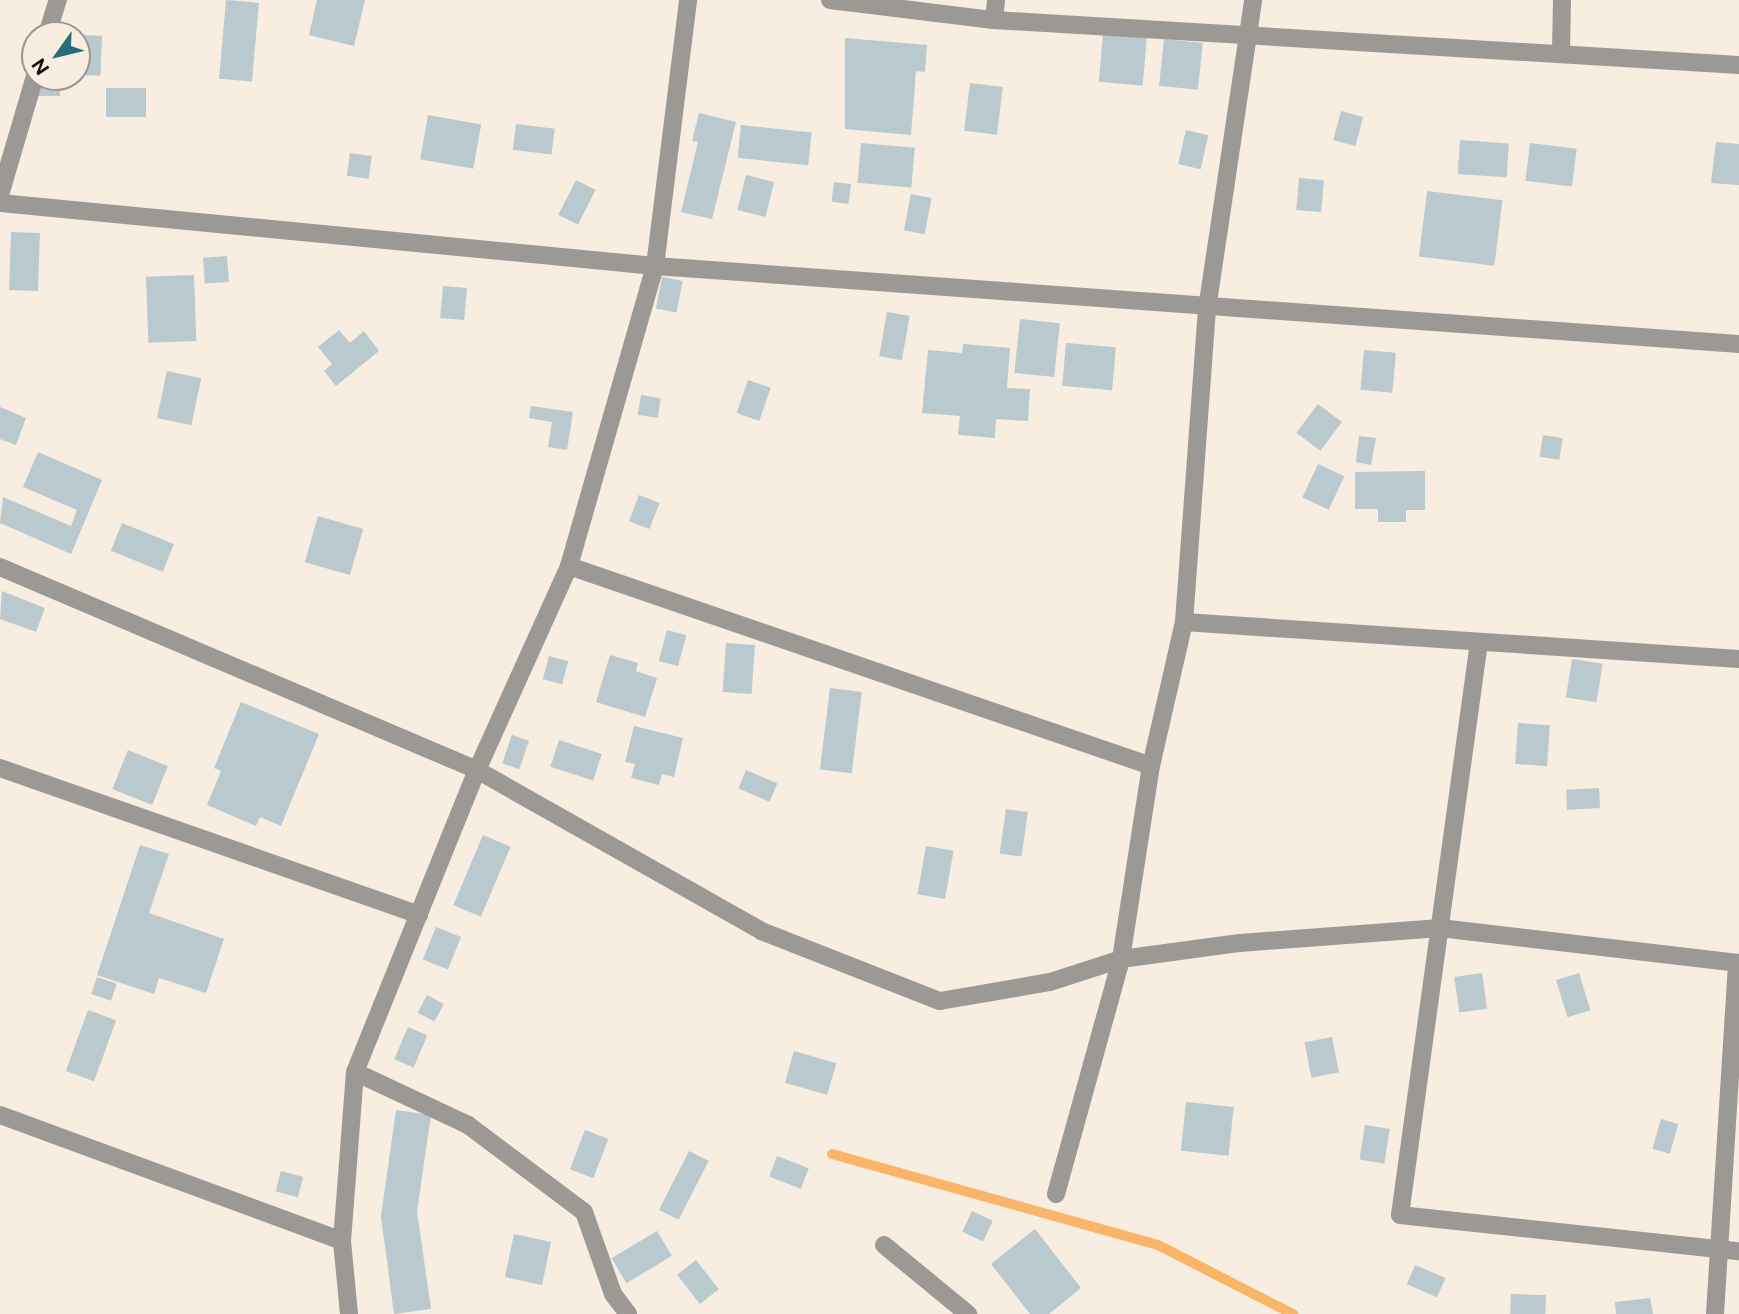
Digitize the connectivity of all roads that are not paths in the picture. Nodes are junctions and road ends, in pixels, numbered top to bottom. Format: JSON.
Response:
{"nodes":[{"id":1,"x":58,"y":0,"type":"edge"},
{"id":2,"x":688,"y":0,"type":"edge"},
{"id":3,"x":830,"y":0,"type":"edge"},
{"id":4,"x":996,"y":0,"type":"edge"},
{"id":5,"x":1252,"y":0,"type":"edge"},
{"id":6,"x":1562,"y":0,"type":"edge"},
{"id":7,"x":994,"y":20,"type":"junction"},
{"id":8,"x":51,"y":21,"type":"edge"},
{"id":9,"x":1246,"y":32,"type":"junction"},
{"id":10,"x":1560,"y":51,"type":"junction"},
{"id":11,"x":1739,"y":65,"type":"edge"},
{"id":12,"x":31,"y":91,"type":"edge"},
{"id":13,"x":0,"y":195,"type":"edge"},
{"id":14,"x":0,"y":203,"type":"edge"},
{"id":15,"x":655,"y":266,"type":"junction"},
{"id":16,"x":1207,"y":309,"type":"junction"},
{"id":17,"x":1739,"y":344,"type":"edge"},
{"id":18,"x":569,"y":566,"type":"junction"},
{"id":19,"x":0,"y":567,"type":"edge"},
{"id":20,"x":1184,"y":622,"type":"junction"},
{"id":21,"x":1479,"y":642,"type":"junction"},
{"id":22,"x":1739,"y":659,"type":"edge"},
{"id":23,"x":1151,"y":766,"type":"junction"},
{"id":24,"x":0,"y":768,"type":"edge"},
{"id":25,"x":477,"y":770,"type":"junction"},
{"id":26,"x":419,"y":915,"type":"junction"},
{"id":27,"x":1440,"y":928,"type":"junction"},
{"id":28,"x":1121,"y":959,"type":"junction"},
{"id":29,"x":1738,"y":963,"type":"edge"},
{"id":30,"x":355,"y":1072,"type":"junction"},
{"id":31,"x":0,"y":1115,"type":"edge"},
{"id":32,"x":1056,"y":1194,"type":"dead end"},
{"id":33,"x":342,"y":1241,"type":"junction"},
{"id":34,"x":884,"y":1245,"type":"dead end"},
{"id":35,"x":1730,"y":1250,"type":"edge"},
{"id":36,"x":349,"y":1314,"type":"edge"},
{"id":37,"x":628,"y":1314,"type":"edge"},
{"id":38,"x":968,"y":1314,"type":"edge"},
{"id":39,"x":1715,"y":1314,"type":"edge"}],
"edges":[{"from":1,"to":8,"type":"street"},
{"from":2,"to":15,"type":"street"},
{"from":3,"to":7,"type":"street"},
{"from":4,"to":7,"type":"street"},
{"from":5,"to":9,"type":"street"},
{"from":6,"to":10,"type":"street"},
{"from":7,"to":9,"type":"street"},
{"from":9,"to":10,"type":"street"},
{"from":9,"to":16,"type":"street"},
{"from":10,"to":11,"type":"street"},
{"from":12,"to":13,"type":"street"},
{"from":14,"to":15,"type":"street"},
{"from":15,"to":16,"type":"street"},
{"from":15,"to":18,"type":"street"},
{"from":16,"to":17,"type":"street"},
{"from":16,"to":20,"type":"street"},
{"from":18,"to":23,"type":"street"},
{"from":18,"to":25,"type":"street"},
{"from":19,"to":25,"type":"street"},
{"from":20,"to":21,"type":"street"},
{"from":20,"to":23,"type":"street"},
{"from":21,"to":22,"type":"street"},
{"from":21,"to":27,"type":"street"},
{"from":23,"to":28,"type":"street"},
{"from":24,"to":26,"type":"street"},
{"from":25,"to":26,"type":"street"},
{"from":25,"to":28,"type":"street"},
{"from":26,"to":30,"type":"street"},
{"from":27,"to":28,"type":"street"},
{"from":27,"to":29,"type":"street"},
{"from":27,"to":35,"type":"street"},
{"from":28,"to":32,"type":"street"},
{"from":29,"to":35,"type":"street"},
{"from":30,"to":33,"type":"street"},
{"from":30,"to":37,"type":"street"},
{"from":31,"to":33,"type":"street"},
{"from":33,"to":36,"type":"street"},
{"from":34,"to":38,"type":"street"},
{"from":35,"to":39,"type":"street"}]}
